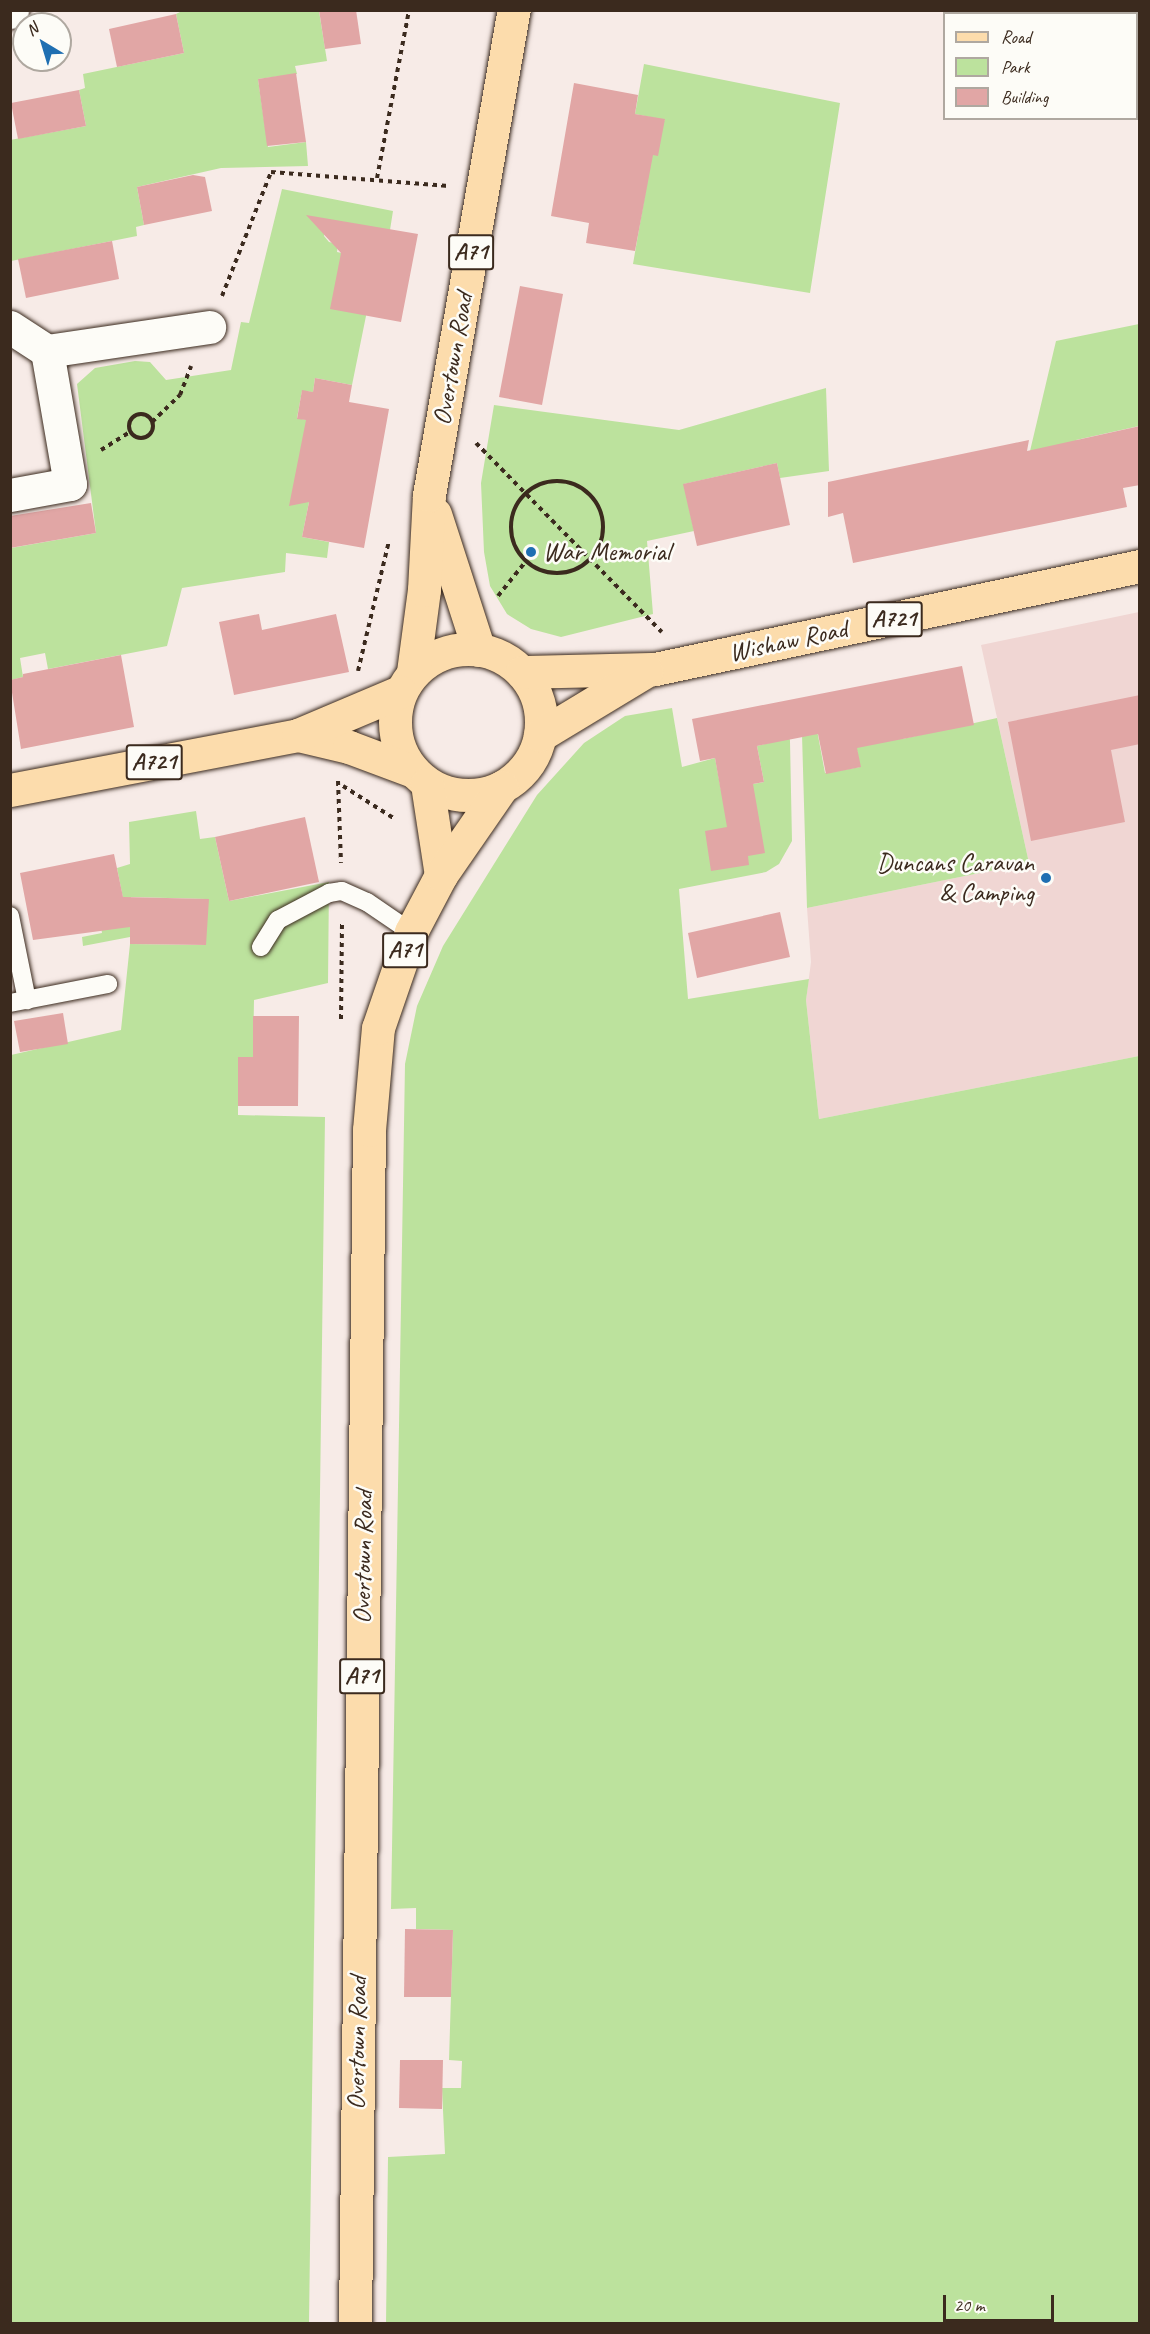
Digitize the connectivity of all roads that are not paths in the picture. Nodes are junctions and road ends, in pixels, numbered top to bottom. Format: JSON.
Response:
{"nodes":[{"id":1,"x":514,"y":10,"type":"edge"},
{"id":2,"x":10,"y":327,"type":"edge"},
{"id":3,"x":210,"y":327,"type":"road end"},
{"id":4,"x":47,"y":351,"type":"junction"},
{"id":5,"x":10,"y":495,"type":"edge"},
{"id":6,"x":429,"y":495,"type":"junction"},
{"id":7,"x":1140,"y":566,"type":"edge"},
{"id":8,"x":479,"y":650,"type":"junction"},
{"id":9,"x":648,"y":670,"type":"junction"},
{"id":10,"x":522,"y":672,"type":"junction"},
{"id":11,"x":407,"y":682,"type":"junction"},
{"id":12,"x":298,"y":735,"type":"junction"},
{"id":13,"x":540,"y":735,"type":"junction"},
{"id":14,"x":420,"y":778,"type":"junction"},
{"id":15,"x":502,"y":787,"type":"junction"},
{"id":16,"x":10,"y":790,"type":"edge"},
{"id":17,"x":441,"y":875,"type":"junction"},
{"id":18,"x":10,"y":916,"type":"edge"},
{"id":19,"x":411,"y":932,"type":"junction"},
{"id":20,"x":261,"y":947,"type":"dead end"},
{"id":21,"x":108,"y":984,"type":"dead end"},
{"id":22,"x":19,"y":1002,"type":"edge"},
{"id":23,"x":355,"y":2324,"type":"edge"}],
"edges":[{"from":1,"to":6,"type":"main road","name":"Overtown Road","number":"A71"},
{"from":2,"to":4,"type":"street"},
{"from":3,"to":4,"type":"street"},
{"from":4,"to":5,"type":"street"},
{"from":6,"to":8,"type":"main road","name":"Overtown Road","number":"A71"},
{"from":6,"to":11,"type":"main road","name":"Overtown Road","number":"A71"},
{"from":7,"to":9,"type":"main road","name":"Wishaw Road","number":"A721"},
{"from":8,"to":10,"type":"main road"},
{"from":8,"to":11,"type":"main road"},
{"from":9,"to":10,"type":"main road","name":"Wishaw Road","number":"A721"},
{"from":9,"to":13,"type":"main road","name":"Wishaw Road","number":"A721"},
{"from":10,"to":13,"type":"main road"},
{"from":11,"to":12,"type":"main road","number":"A721"},
{"from":11,"to":14,"type":"main road"},
{"from":12,"to":14,"type":"main road","number":"A721"},
{"from":12,"to":16,"type":"main road","number":"A721"},
{"from":13,"to":15,"type":"main road"},
{"from":14,"to":15,"type":"main road"},
{"from":14,"to":17,"type":"main road"},
{"from":15,"to":17,"type":"main road","name":"Overtown Road","number":"A71"},
{"from":17,"to":19,"type":"main road","name":"Overtown Road","number":"A71"},
{"from":18,"to":22,"type":"lane"},
{"from":19,"to":20,"type":"lane"},
{"from":19,"to":23,"type":"main road","name":"Overtown Road","number":"A71"},
{"from":21,"to":22,"type":"lane"}]}
